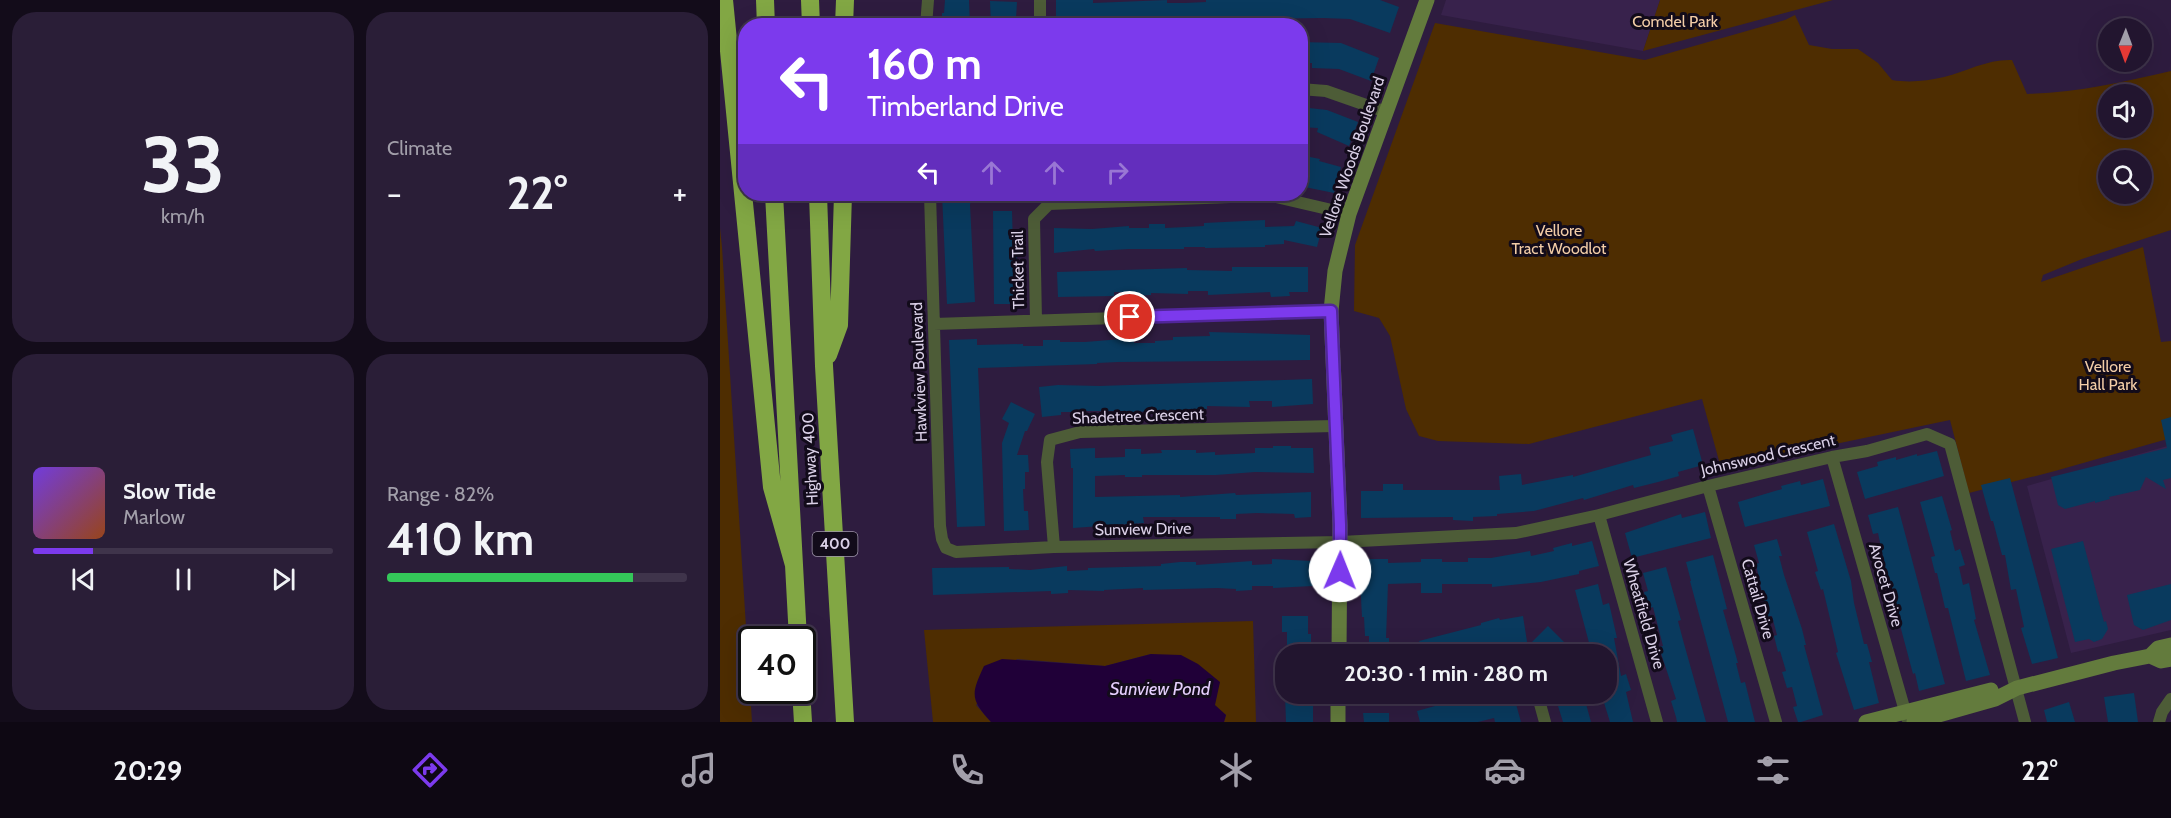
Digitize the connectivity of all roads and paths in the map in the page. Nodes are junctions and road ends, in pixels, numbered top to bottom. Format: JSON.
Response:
{"nodes":[{"id":1,"x":724,"y":0,"type":"edge"},
{"id":2,"x":765,"y":0,"type":"edge"},
{"id":3,"x":810,"y":0,"type":"edge"},
{"id":4,"x":845,"y":0,"type":"edge"},
{"id":5,"x":928,"y":0,"type":"edge"},
{"id":6,"x":1040,"y":0,"type":"edge"},
{"id":7,"x":1427,"y":0,"type":"edge"},
{"id":8,"x":766,"y":18,"type":"edge"},
{"id":9,"x":811,"y":18,"type":"edge"},
{"id":10,"x":844,"y":18,"type":"edge"},
{"id":11,"x":927,"y":18,"type":"edge"},
{"id":12,"x":1040,"y":18,"type":"edge"},
{"id":13,"x":1308,"y":90,"type":"edge"},
{"id":14,"x":1386,"y":112,"type":"junction"},
{"id":15,"x":738,"y":142,"type":"edge"},
{"id":16,"x":744,"y":201,"type":"edge"},
{"id":17,"x":774,"y":201,"type":"edge"},
{"id":18,"x":818,"y":201,"type":"edge"},
{"id":19,"x":843,"y":201,"type":"edge"},
{"id":20,"x":930,"y":201,"type":"edge"},
{"id":21,"x":1142,"y":201,"type":"edge"},
{"id":22,"x":1293,"y":201,"type":"edge"},
{"id":23,"x":1348,"y":214,"type":"junction"},
{"id":24,"x":1331,"y":311,"type":"junction"},
{"id":25,"x":1036,"y":320,"type":"junction"},
{"id":26,"x":934,"y":324,"type":"junction"},
{"id":27,"x":824,"y":366,"type":"junction"},
{"id":28,"x":1335,"y":426,"type":"junction"},
{"id":29,"x":1833,"y":457,"type":"junction"},
{"id":30,"x":1708,"y":486,"type":"junction"},
{"id":31,"x":1599,"y":515,"type":"junction"},
{"id":32,"x":1341,"y":542,"type":"junction"},
{"id":33,"x":1054,"y":547,"type":"junction"},
{"id":34,"x":946,"y":548,"type":"joint"},
{"id":35,"x":794,"y":565,"type":"junction"},
{"id":36,"x":797,"y":626,"type":"edge"},
{"id":37,"x":1339,"y":644,"type":"edge"},
{"id":38,"x":2171,"y":645,"type":"edge"},
{"id":39,"x":2150,"y":656,"type":"junction"},
{"id":40,"x":2171,"y":659,"type":"edge"},
{"id":41,"x":2018,"y":688,"type":"junction"},
{"id":42,"x":2171,"y":699,"type":"edge"},
{"id":43,"x":802,"y":704,"type":"edge"},
{"id":44,"x":1338,"y":704,"type":"edge"},
{"id":45,"x":1540,"y":704,"type":"edge"},
{"id":46,"x":1909,"y":719,"type":"edge"},
{"id":47,"x":803,"y":722,"type":"edge"},
{"id":48,"x":845,"y":722,"type":"edge"},
{"id":49,"x":1338,"y":722,"type":"edge"},
{"id":50,"x":1545,"y":722,"type":"edge"},
{"id":51,"x":1658,"y":722,"type":"edge"},
{"id":52,"x":1776,"y":722,"type":"edge"},
{"id":53,"x":1866,"y":722,"type":"edge"},
{"id":54,"x":2025,"y":722,"type":"edge"},
{"id":55,"x":2159,"y":722,"type":"edge"}],
"edges":[{"from":1,"to":15,"type":"highway"},
{"from":2,"to":8,"type":"highway"},
{"from":3,"to":9,"type":"highway"},
{"from":4,"to":10,"type":"highway"},
{"from":5,"to":11,"type":"street"},
{"from":6,"to":12,"type":"street"},
{"from":7,"to":14,"type":"street","name":"Vellore Woods Boulevard"},
{"from":13,"to":14,"type":"street"},
{"from":14,"to":23,"type":"street","name":"Vellore Woods Boulevard"},
{"from":16,"to":35,"type":"highway"},
{"from":17,"to":35,"type":"highway","name":"Highway 400","number":"400"},
{"from":18,"to":27,"type":"highway","name":"Highway 400","number":"400"},
{"from":19,"to":27,"type":"highway"},
{"from":20,"to":26,"type":"street","name":"Hawkview Boulevard"},
{"from":21,"to":25,"type":"street","name":"Thicket Trail"},
{"from":22,"to":23,"type":"street","name":"Thicket Trail"},
{"from":23,"to":24,"type":"street","name":"Vellore Woods Boulevard"},
{"from":24,"to":25,"type":"street"},
{"from":24,"to":28,"type":"street","name":"Vellore Woods Boulevard"},
{"from":25,"to":26,"type":"street"},
{"from":26,"to":34,"type":"street","name":"Hawkview Boulevard"},
{"from":27,"to":48,"type":"highway","name":"Highway 400","number":"400"},
{"from":28,"to":32,"type":"street","name":"Vellore Woods Boulevard"},
{"from":28,"to":33,"type":"street","name":"Shadetree Crescent"},
{"from":29,"to":30,"type":"street","name":"Johnswood Crescent"},
{"from":29,"to":41,"type":"street","name":"Johnswood Crescent"},
{"from":29,"to":46,"type":"street","name":"Avocet Drive"},
{"from":30,"to":31,"type":"street","name":"Johnswood Crescent"},
{"from":30,"to":52,"type":"street","name":"Cattail Drive"},
{"from":31,"to":32,"type":"street","name":"Johnswood Crescent"},
{"from":31,"to":51,"type":"street","name":"Wheatfield Drive"},
{"from":32,"to":33,"type":"street","name":"Sunview Drive"},
{"from":32,"to":37,"type":"street","name":"Vellore Woods Boulevard"},
{"from":33,"to":34,"type":"street","name":"Sunview Drive"},
{"from":35,"to":36,"type":"highway","name":"Highway 400","number":"400"},
{"from":38,"to":39,"type":"street"},
{"from":39,"to":40,"type":"street"},
{"from":39,"to":41,"type":"street"},
{"from":41,"to":46,"type":"street"},
{"from":41,"to":54,"type":"street"},
{"from":42,"to":55,"type":"street"},
{"from":43,"to":47,"type":"highway"},
{"from":44,"to":49,"type":"street"},
{"from":45,"to":50,"type":"street"},
{"from":46,"to":53,"type":"street"}]}
